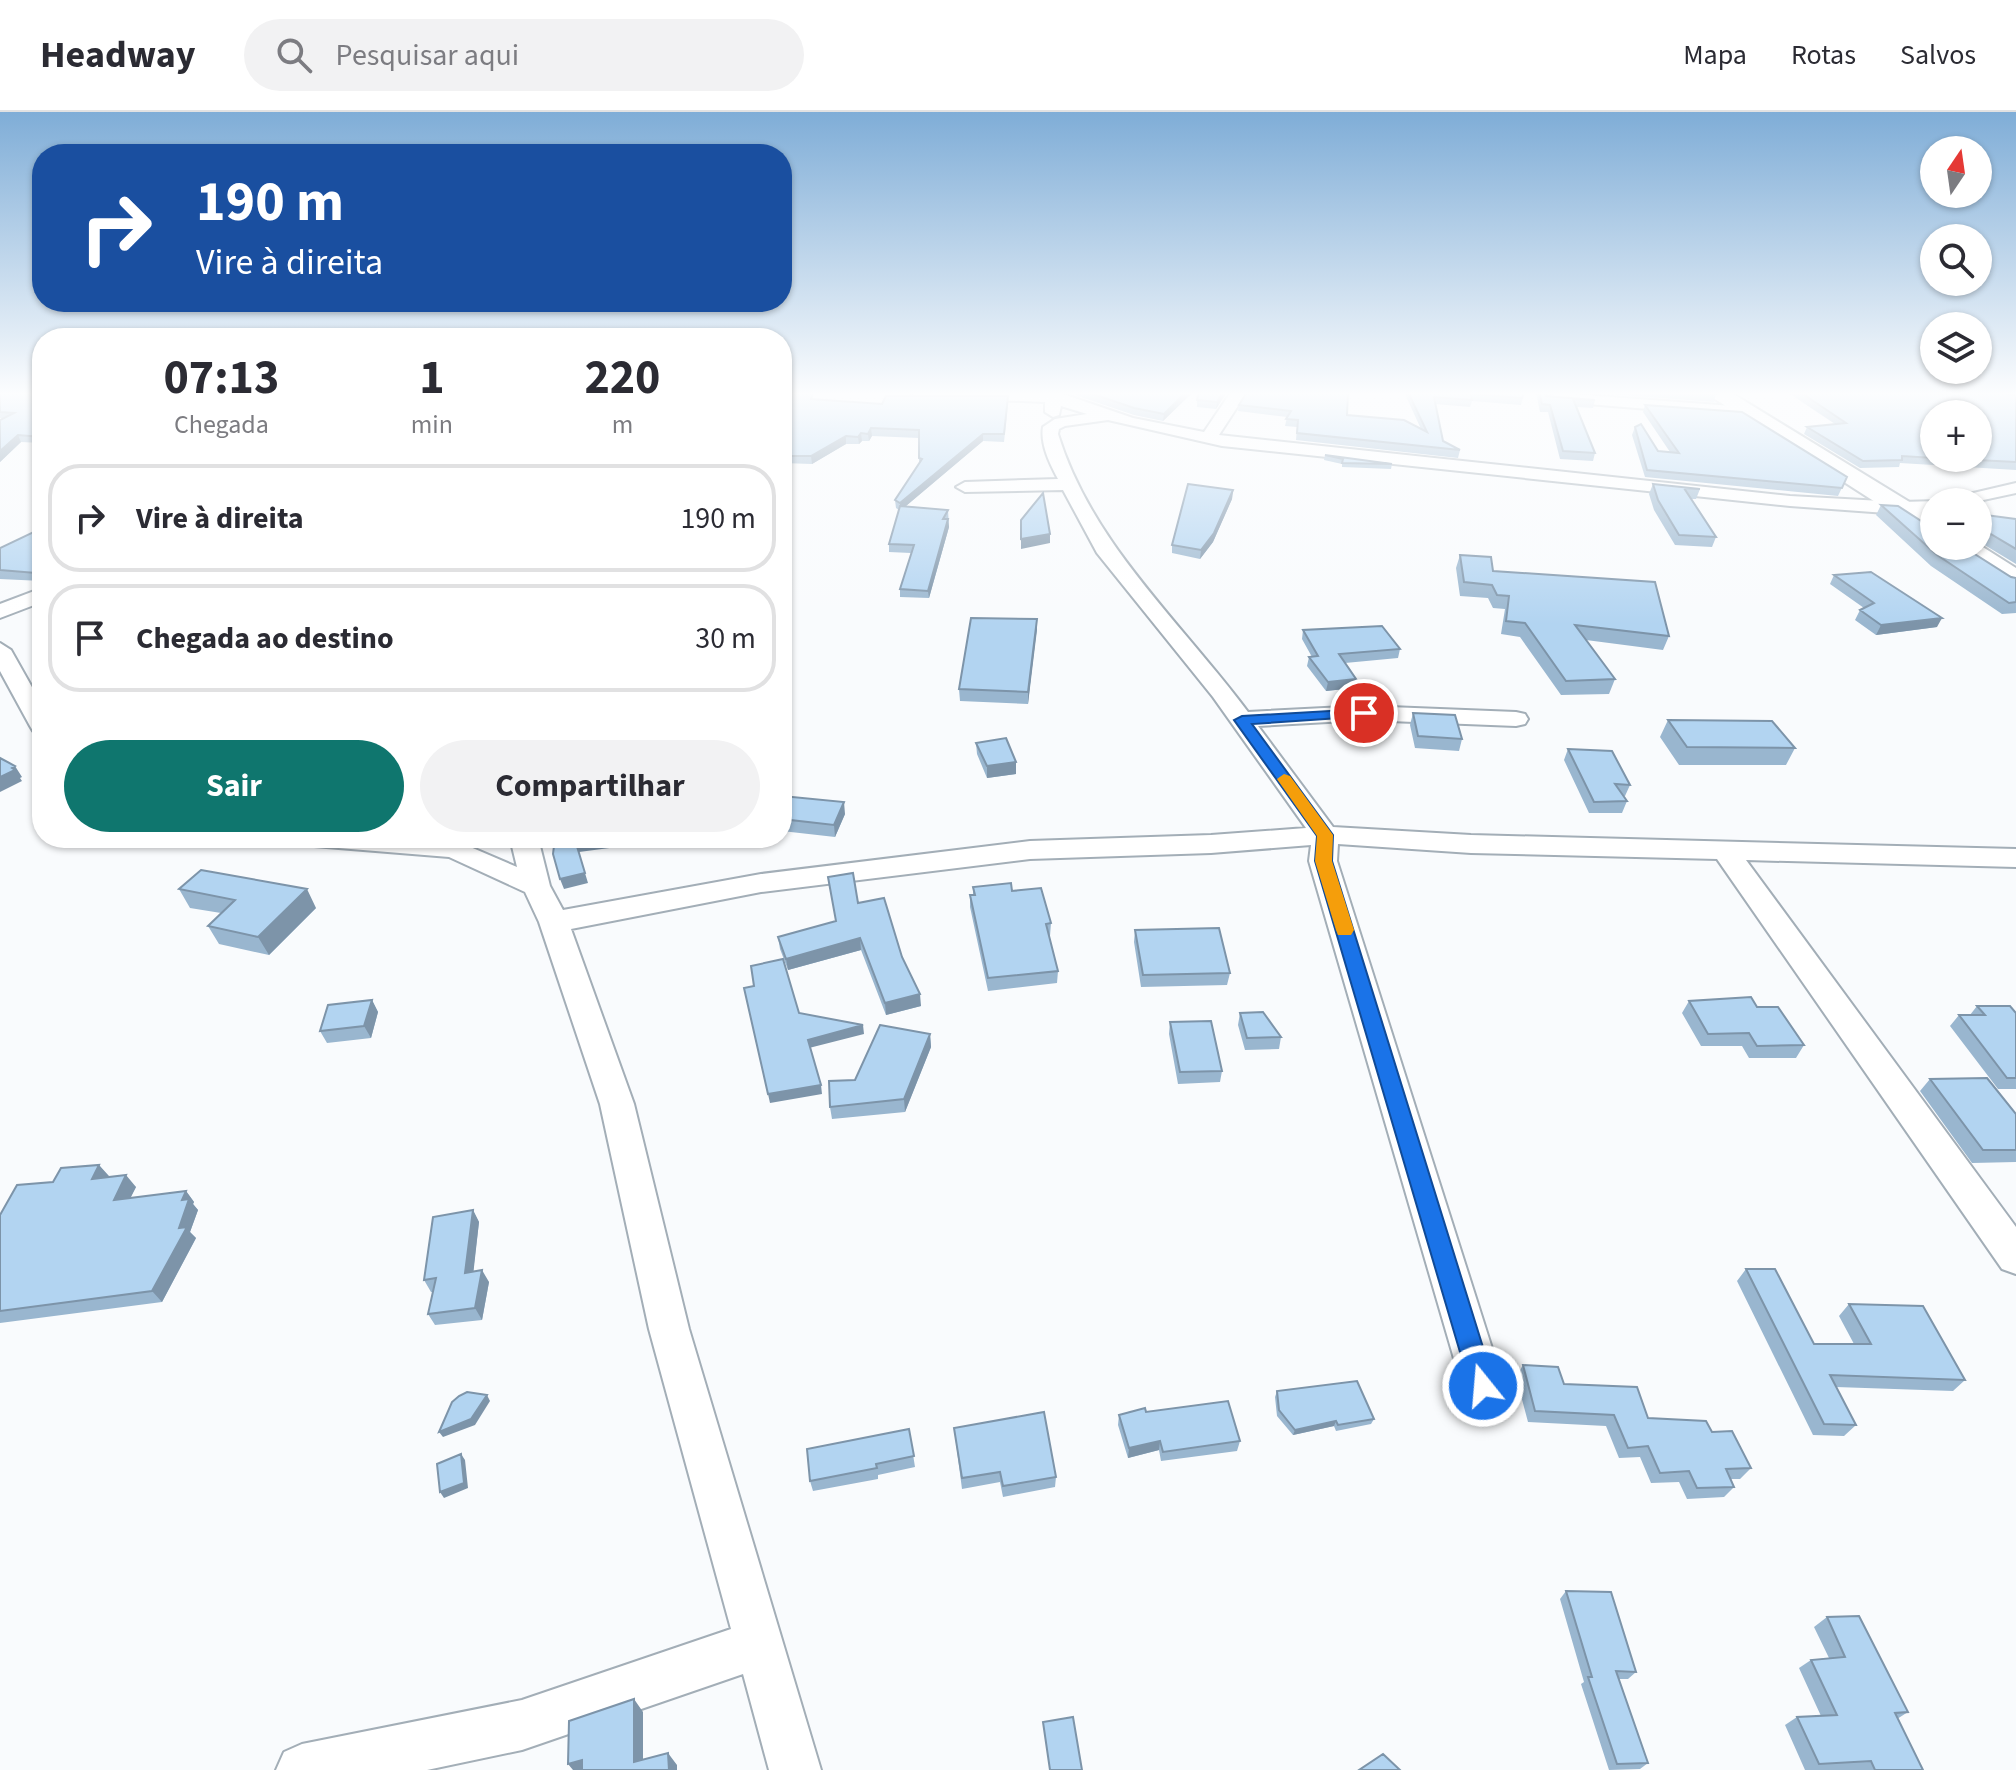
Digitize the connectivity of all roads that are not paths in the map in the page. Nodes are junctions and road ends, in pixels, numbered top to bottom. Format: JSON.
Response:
{"nodes":[{"id":1,"x":1061,"y":469,"type":"edge"},
{"id":2,"x":1485,"y":469,"type":"edge"},
{"id":3,"x":1849,"y":469,"type":"edge"},
{"id":4,"x":1069,"y":484,"type":"junction"},
{"id":5,"x":965,"y":487,"type":"dead end"},
{"id":6,"x":2016,"y":488,"type":"edge"},
{"id":7,"x":1992,"y":493,"type":"edge"},
{"id":8,"x":1920,"y":509,"type":"edge"},
{"id":9,"x":1920,"y":512,"type":"edge"},
{"id":10,"x":1985,"y":560,"type":"edge"},
{"id":11,"x":2016,"y":580,"type":"edge"},
{"id":12,"x":32,"y":597,"type":"edge"},
{"id":13,"x":4,"y":607,"type":"edge"},
{"id":14,"x":0,"y":650,"type":"edge"},
{"id":15,"x":32,"y":708,"type":"edge"},
{"id":16,"x":1516,"y":719,"type":"dead end"},
{"id":17,"x":1242,"y":720,"type":"junction"},
{"id":18,"x":1325,"y":835,"type":"junction"},
{"id":19,"x":441,"y":848,"type":"edge"},
{"id":20,"x":526,"y":848,"type":"edge"},
{"id":21,"x":1725,"y":851,"type":"junction"},
{"id":22,"x":2016,"y":858,"type":"edge"},
{"id":23,"x":536,"y":886,"type":"junction"},
{"id":24,"x":554,"y":922,"type":"junction"},
{"id":25,"x":2016,"y":1257,"type":"edge"},
{"id":26,"x":1483,"y":1386,"type":"dead end"},
{"id":27,"x":759,"y":1644,"type":"junction"},
{"id":28,"x":302,"y":1770,"type":"edge"},
{"id":29,"x":795,"y":1770,"type":"edge"}],
"edges":[{"from":1,"to":4,"type":"street"},
{"from":2,"to":9,"type":"street"},
{"from":3,"to":8,"type":"street"},
{"from":4,"to":5,"type":"street"},
{"from":4,"to":17,"type":"street"},
{"from":6,"to":7,"type":"street"},
{"from":10,"to":11,"type":"street"},
{"from":12,"to":13,"type":"street"},
{"from":14,"to":15,"type":"street"},
{"from":16,"to":17,"type":"street"},
{"from":17,"to":18,"type":"street"},
{"from":18,"to":21,"type":"street"},
{"from":18,"to":24,"type":"street"},
{"from":18,"to":26,"type":"street"},
{"from":19,"to":23,"type":"street"},
{"from":20,"to":23,"type":"street"},
{"from":21,"to":22,"type":"street"},
{"from":21,"to":25,"type":"street"},
{"from":23,"to":24,"type":"street"},
{"from":24,"to":27,"type":"street"},
{"from":27,"to":28,"type":"street"},
{"from":27,"to":29,"type":"street"}]}
